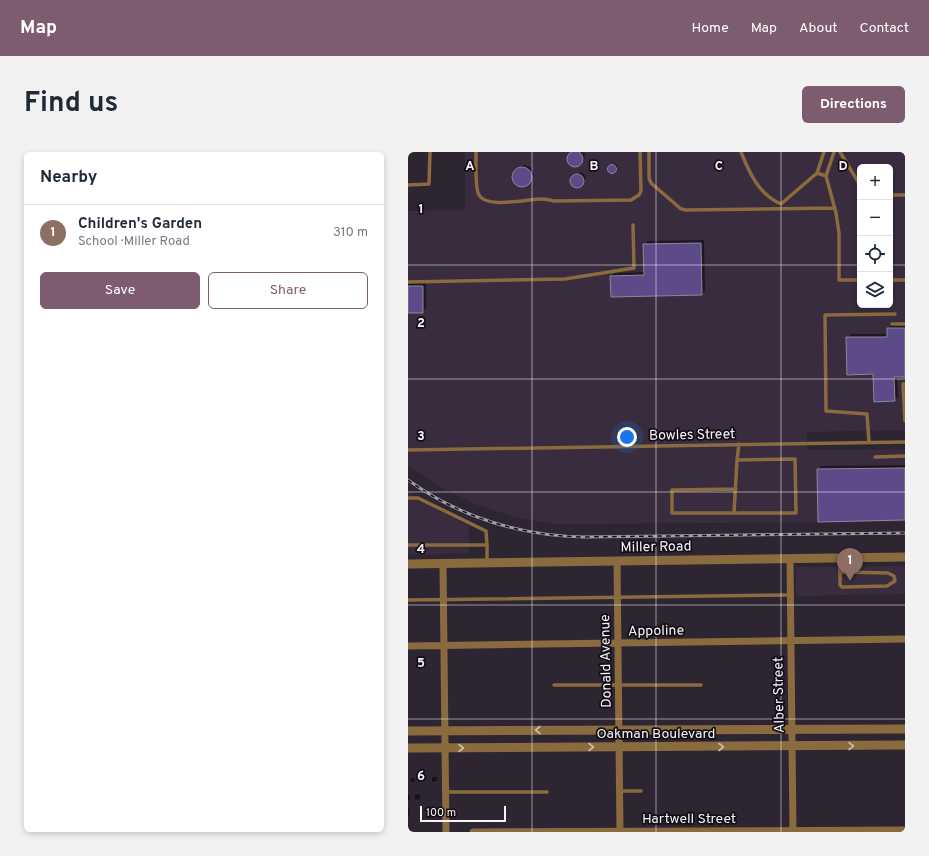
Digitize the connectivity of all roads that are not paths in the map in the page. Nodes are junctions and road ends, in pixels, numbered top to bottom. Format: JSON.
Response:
{"nodes":[{"id":1,"x":430,"y":152,"type":"edge"},
{"id":2,"x":476,"y":152,"type":"edge"},
{"id":3,"x":640,"y":152,"type":"edge"},
{"id":4,"x":649,"y":152,"type":"edge"},
{"id":5,"x":742,"y":152,"type":"edge"},
{"id":6,"x":824,"y":152,"type":"edge"},
{"id":7,"x":834,"y":152,"type":"edge"},
{"id":8,"x":840,"y":152,"type":"edge"},
{"id":9,"x":845,"y":152,"type":"edge"},
{"id":10,"x":844,"y":158,"type":"junction"},
{"id":11,"x":817,"y":173,"type":"junction"},
{"id":12,"x":826,"y":176,"type":"junction"},
{"id":13,"x":857,"y":180,"type":"edge"},
{"id":14,"x":408,"y":185,"type":"edge"},
{"id":15,"x":893,"y":195,"type":"edge"},
{"id":16,"x":905,"y":195,"type":"edge"},
{"id":17,"x":780,"y":204,"type":"junction"},
{"id":18,"x":835,"y":208,"type":"junction"},
{"id":19,"x":782,"y":209,"type":"junction"},
{"id":20,"x":633,"y":225,"type":"dead end"},
{"id":21,"x":857,"y":280,"type":"edge"},
{"id":22,"x":893,"y":280,"type":"edge"},
{"id":23,"x":905,"y":280,"type":"edge"},
{"id":24,"x":408,"y":282,"type":"edge"},
{"id":25,"x":895,"y":314,"type":"dead end"},
{"id":26,"x":892,"y":324,"type":"dead end"},
{"id":27,"x":905,"y":324,"type":"edge"},
{"id":28,"x":905,"y":384,"type":"edge"},
{"id":29,"x":905,"y":421,"type":"edge"},
{"id":30,"x":869,"y":442,"type":"junction"},
{"id":31,"x":905,"y":442,"type":"edge"},
{"id":32,"x":739,"y":444,"type":"junction"},
{"id":33,"x":408,"y":450,"type":"edge"},
{"id":34,"x":905,"y":456,"type":"edge"},
{"id":35,"x":875,"y":457,"type":"dead end"},
{"id":36,"x":737,"y":460,"type":"junction"},
{"id":37,"x":736,"y":489,"type":"junction"},
{"id":38,"x":408,"y":498,"type":"edge"},
{"id":39,"x":734,"y":513,"type":"junction"},
{"id":40,"x":487,"y":544,"type":"junction"},
{"id":41,"x":408,"y":545,"type":"edge"},
{"id":42,"x":905,"y":557,"type":"edge"},
{"id":43,"x":790,"y":558,"type":"junction"},
{"id":44,"x":839,"y":558,"type":"junction"},
{"id":45,"x":617,"y":561,"type":"junction"},
{"id":46,"x":487,"y":562,"type":"junction"},
{"id":47,"x":443,"y":563,"type":"junction"},
{"id":48,"x":408,"y":564,"type":"edge"},
{"id":49,"x":840,"y":572,"type":"junction"},
{"id":50,"x":790,"y":595,"type":"junction"},
{"id":51,"x":617,"y":598,"type":"junction"},
{"id":52,"x":408,"y":600,"type":"edge"},
{"id":53,"x":443,"y":600,"type":"junction"},
{"id":54,"x":905,"y":639,"type":"edge"},
{"id":55,"x":791,"y":641,"type":"junction"},
{"id":56,"x":618,"y":643,"type":"junction"},
{"id":57,"x":444,"y":645,"type":"junction"},
{"id":58,"x":408,"y":646,"type":"edge"},
{"id":59,"x":554,"y":685,"type":"dead end"},
{"id":60,"x":618,"y":685,"type":"junction"},
{"id":61,"x":701,"y":685,"type":"dead end"},
{"id":62,"x":792,"y":729,"type":"junction"},
{"id":63,"x":905,"y":729,"type":"edge"},
{"id":64,"x":619,"y":730,"type":"junction"},
{"id":65,"x":408,"y":731,"type":"edge"},
{"id":66,"x":445,"y":731,"type":"junction"},
{"id":67,"x":905,"y":745,"type":"edge"},
{"id":68,"x":619,"y":747,"type":"junction"},
{"id":69,"x":792,"y":747,"type":"junction"},
{"id":70,"x":408,"y":748,"type":"edge"},
{"id":71,"x":445,"y":748,"type":"junction"},
{"id":72,"x":619,"y":791,"type":"junction"},
{"id":73,"x":641,"y":791,"type":"dead end"},
{"id":74,"x":446,"y":792,"type":"junction"},
{"id":75,"x":546,"y":792,"type":"dead end"},
{"id":76,"x":905,"y":830,"type":"edge"},
{"id":77,"x":793,"y":831,"type":"edge"},
{"id":78,"x":834,"y":831,"type":"edge"},
{"id":79,"x":446,"y":832,"type":"edge"},
{"id":80,"x":473,"y":832,"type":"edge"},
{"id":81,"x":620,"y":832,"type":"edge"}],
"edges":[{"from":1,"to":14,"type":"lane"},
{"from":2,"to":3,"type":"lane"},
{"from":4,"to":19,"type":"lane"},
{"from":5,"to":17,"type":"lane"},
{"from":6,"to":11,"type":"lane"},
{"from":7,"to":12,"type":"lane"},
{"from":8,"to":10,"type":"lane"},
{"from":9,"to":10,"type":"lane"},
{"from":10,"to":13,"type":"lane"},
{"from":11,"to":12,"type":"lane"},
{"from":11,"to":17,"type":"lane"},
{"from":12,"to":18,"type":"lane"},
{"from":15,"to":16,"type":"lane"},
{"from":17,"to":19,"type":"lane"},
{"from":18,"to":19,"type":"lane"},
{"from":18,"to":21,"type":"lane"},
{"from":20,"to":24,"type":"lane"},
{"from":22,"to":23,"type":"lane"},
{"from":25,"to":30,"type":"lane"},
{"from":26,"to":27,"type":"lane"},
{"from":28,"to":29,"type":"lane"},
{"from":30,"to":31,"type":"lane","name":"Bowles Street"},
{"from":30,"to":32,"type":"lane","name":"Bowles Street"},
{"from":32,"to":33,"type":"lane","name":"Bowles Street"},
{"from":32,"to":36,"type":"lane"},
{"from":34,"to":35,"type":"lane"},
{"from":36,"to":37,"type":"lane"},
{"from":36,"to":39,"type":"lane"},
{"from":37,"to":39,"type":"lane"},
{"from":37,"to":39,"type":"lane"},
{"from":38,"to":40,"type":"lane"},
{"from":40,"to":41,"type":"lane"},
{"from":40,"to":46,"type":"lane"},
{"from":42,"to":44,"type":"street","name":"Miller Road"},
{"from":43,"to":44,"type":"street","name":"Miller Road"},
{"from":43,"to":45,"type":"street","name":"Miller Road"},
{"from":43,"to":50,"type":"street","name":"Alber Street"},
{"from":44,"to":49,"type":"lane"},
{"from":45,"to":46,"type":"street","name":"Miller Road"},
{"from":45,"to":51,"type":"street","name":"Donald Avenue"},
{"from":46,"to":47,"type":"street","name":"Miller Road"},
{"from":47,"to":48,"type":"street","name":"Miller Road"},
{"from":47,"to":53,"type":"street"},
{"from":49,"to":49,"type":"lane"},
{"from":50,"to":51,"type":"lane"},
{"from":50,"to":55,"type":"street","name":"Alber Street"},
{"from":51,"to":53,"type":"lane"},
{"from":51,"to":56,"type":"street","name":"Donald Avenue"},
{"from":52,"to":53,"type":"lane"},
{"from":53,"to":57,"type":"street"},
{"from":54,"to":55,"type":"street","name":"Appoline"},
{"from":55,"to":56,"type":"street","name":"Appoline"},
{"from":55,"to":62,"type":"street","name":"Alber Street"},
{"from":56,"to":57,"type":"street","name":"Appoline"},
{"from":56,"to":60,"type":"street","name":"Donald Avenue"},
{"from":57,"to":58,"type":"street","name":"Appoline"},
{"from":57,"to":66,"type":"street"},
{"from":59,"to":60,"type":"lane"},
{"from":60,"to":61,"type":"lane"},
{"from":60,"to":64,"type":"street","name":"Donald Avenue"},
{"from":62,"to":63,"type":"street","name":"Oakman Boulevard"},
{"from":62,"to":64,"type":"street","name":"Oakman Boulevard"},
{"from":62,"to":69,"type":"street","name":"Alber Street"},
{"from":64,"to":66,"type":"street","name":"Oakman Boulevard","one_way":true},
{"from":64,"to":68,"type":"street","name":"Donald Avenue"},
{"from":65,"to":66,"type":"street","name":"Oakman Boulevard"},
{"from":66,"to":71,"type":"street"},
{"from":69,"to":67,"type":"street","name":"Oakman Boulevard","one_way":true},
{"from":68,"to":69,"type":"street","name":"Oakman Boulevard","one_way":true},
{"from":71,"to":68,"type":"street","name":"Oakman Boulevard","one_way":true},
{"from":68,"to":72,"type":"street","name":"Donald Avenue"},
{"from":69,"to":77,"type":"street","name":"Alber Street"},
{"from":70,"to":71,"type":"street","name":"Oakman Boulevard"},
{"from":71,"to":74,"type":"street"},
{"from":72,"to":73,"type":"lane"},
{"from":72,"to":81,"type":"street","name":"Donald Avenue"},
{"from":74,"to":75,"type":"lane"},
{"from":74,"to":79,"type":"street"},
{"from":76,"to":78,"type":"street","name":"Hartwell Street"},
{"from":77,"to":78,"type":"street","name":"Hartwell Street"},
{"from":77,"to":81,"type":"street","name":"Hartwell Street"},
{"from":80,"to":81,"type":"street","name":"Hartwell Street"}]}
